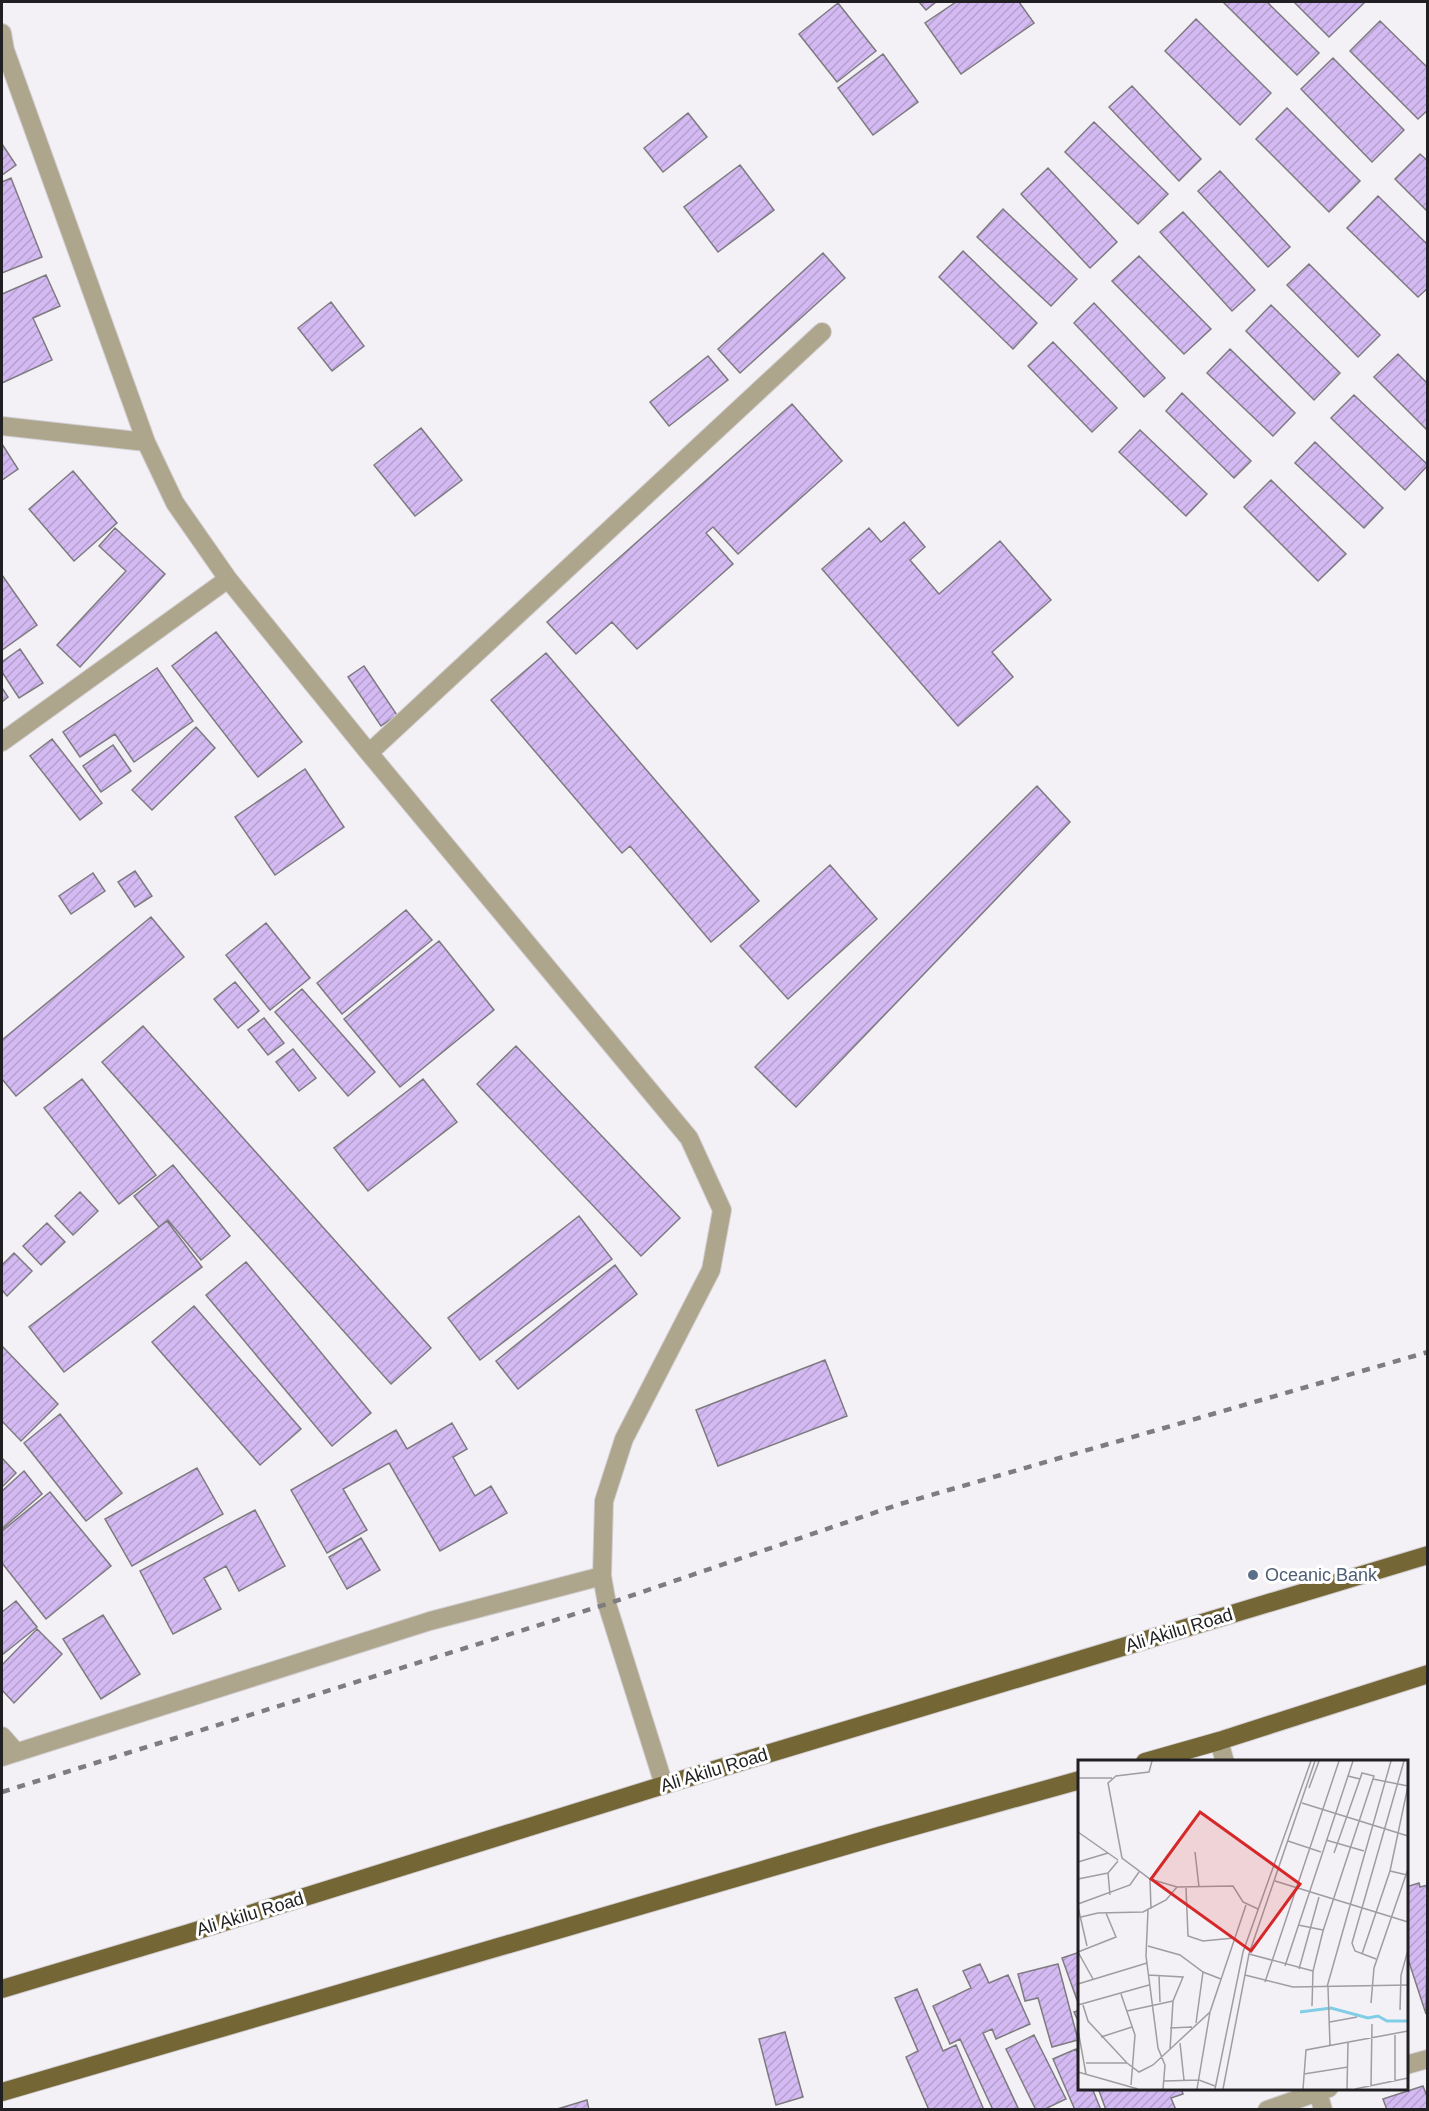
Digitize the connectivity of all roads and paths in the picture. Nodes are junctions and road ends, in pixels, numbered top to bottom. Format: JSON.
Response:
{"nodes":[{"id":1,"x":2,"y":33,"type":"edge"},
{"id":2,"x":822,"y":332,"type":"dead end"},
{"id":3,"x":2,"y":426,"type":"edge"},
{"id":4,"x":146,"y":442,"type":"junction"},
{"id":5,"x":228,"y":579,"type":"junction"},
{"id":6,"x":2,"y":742,"type":"edge"},
{"id":7,"x":369,"y":753,"type":"junction"},
{"id":8,"x":1428,"y":1555,"type":"edge"},
{"id":9,"x":602,"y":1576,"type":"junction"},
{"id":10,"x":1428,"y":1674,"type":"edge"},
{"id":11,"x":2,"y":1736,"type":"edge"},
{"id":12,"x":1219,"y":1741,"type":"junction"},
{"id":13,"x":9,"y":1755,"type":"edge"},
{"id":14,"x":1149,"y":1760,"type":"edge"},
{"id":15,"x":1225,"y":1760,"type":"edge"},
{"id":16,"x":1078,"y":1781,"type":"edge"},
{"id":17,"x":664,"y":1785,"type":"junction"},
{"id":18,"x":2,"y":1989,"type":"edge"},
{"id":19,"x":1428,"y":2059,"type":"edge"},
{"id":20,"x":1408,"y":2065,"type":"edge"},
{"id":21,"x":2,"y":2092,"type":"edge"},
{"id":22,"x":1322,"y":2095,"type":"edge"},
{"id":23,"x":1267,"y":2109,"type":"edge"}],
"edges":[{"from":1,"to":4,"type":"street"},
{"from":2,"to":7,"type":"street"},
{"from":3,"to":4,"type":"street"},
{"from":4,"to":5,"type":"street"},
{"from":5,"to":6,"type":"street"},
{"from":5,"to":7,"type":"street"},
{"from":7,"to":9,"type":"street"},
{"from":8,"to":17,"type":"main road","name":"Ali Akilu Road"},
{"from":9,"to":13,"type":"street"},
{"from":9,"to":17,"type":"street"},
{"from":10,"to":12,"type":"main road"},
{"from":11,"to":13,"type":"street"},
{"from":12,"to":14,"type":"main road"},
{"from":12,"to":15,"type":"street"},
{"from":16,"to":21,"type":"main road"},
{"from":17,"to":18,"type":"main road","name":"Ali Akilu Road"},
{"from":19,"to":20,"type":"street"},
{"from":22,"to":23,"type":"street"}]}
